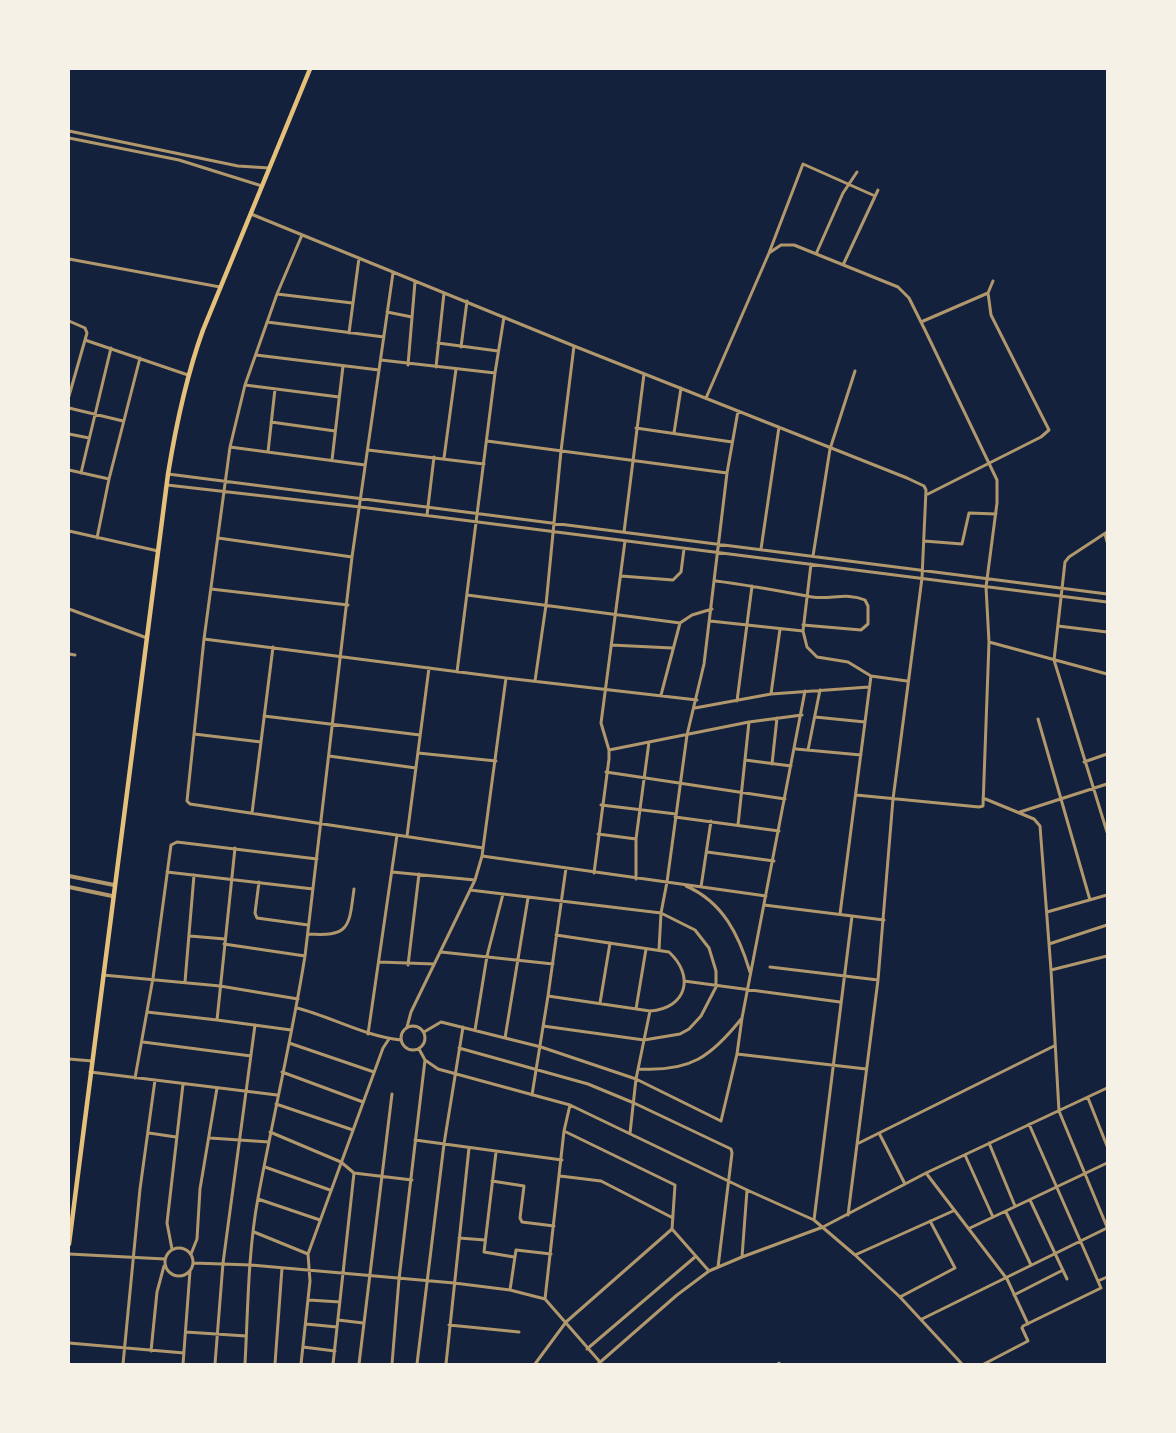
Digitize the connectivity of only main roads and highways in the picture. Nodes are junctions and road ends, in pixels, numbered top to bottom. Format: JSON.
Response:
{"nodes":[{"id":1,"x":310,"y":69,"type":"edge"},
{"id":2,"x":71,"y":1209,"type":"edge"},
{"id":3,"x":69,"y":1244,"type":"edge"}],
"edges":[{"from":1,"to":2,"type":"main road"},
{"from":2,"to":3,"type":"main road"}]}
